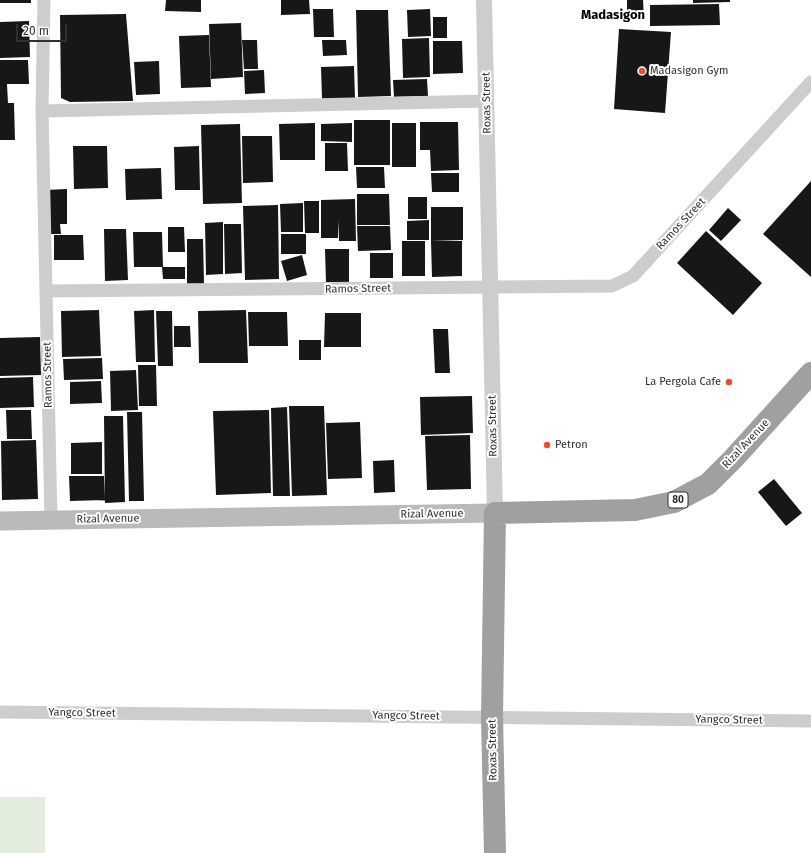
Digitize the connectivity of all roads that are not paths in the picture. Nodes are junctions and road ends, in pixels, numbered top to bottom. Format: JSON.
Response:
{"nodes":[{"id":1,"x":44,"y":0,"type":"edge"},
{"id":2,"x":484,"y":0,"type":"edge"},
{"id":3,"x":811,"y":82,"type":"edge"},
{"id":4,"x":487,"y":101,"type":"junction"},
{"id":5,"x":42,"y":111,"type":"junction"},
{"id":6,"x":491,"y":287,"type":"junction"},
{"id":7,"x":46,"y":292,"type":"junction"},
{"id":8,"x":811,"y":373,"type":"edge"},
{"id":9,"x":495,"y":513,"type":"junction"},
{"id":10,"x":51,"y":520,"type":"junction"},
{"id":11,"x":0,"y":521,"type":"edge"},
{"id":12,"x":0,"y":712,"type":"edge"},
{"id":13,"x":492,"y":717,"type":"junction"},
{"id":14,"x":811,"y":721,"type":"edge"},
{"id":15,"x":495,"y":853,"type":"edge"}],
"edges":[{"from":1,"to":5,"type":"street"},
{"from":2,"to":4,"type":"street","name":"Roxas Street"},
{"from":3,"to":6,"type":"street","name":"Ramos Street"},
{"from":4,"to":5,"type":"street"},
{"from":4,"to":6,"type":"street","name":"Roxas Street"},
{"from":5,"to":7,"type":"street"},
{"from":6,"to":7,"type":"street","name":"Ramos Street"},
{"from":6,"to":9,"type":"street","name":"Roxas Street"},
{"from":7,"to":10,"type":"street","name":"Ramos Street"},
{"from":8,"to":9,"type":"highway","name":"Rizal Avenue","number":"80"},
{"from":9,"to":10,"type":"main road","name":"Rizal Avenue"},
{"from":9,"to":13,"type":"highway","name":"Roxas Street"},
{"from":10,"to":11,"type":"main road","name":"Rizal Avenue"},
{"from":12,"to":13,"type":"street","name":"Yangco Street"},
{"from":13,"to":14,"type":"street","name":"Yangco Street"},
{"from":13,"to":15,"type":"highway","name":"Roxas Street"}]}
